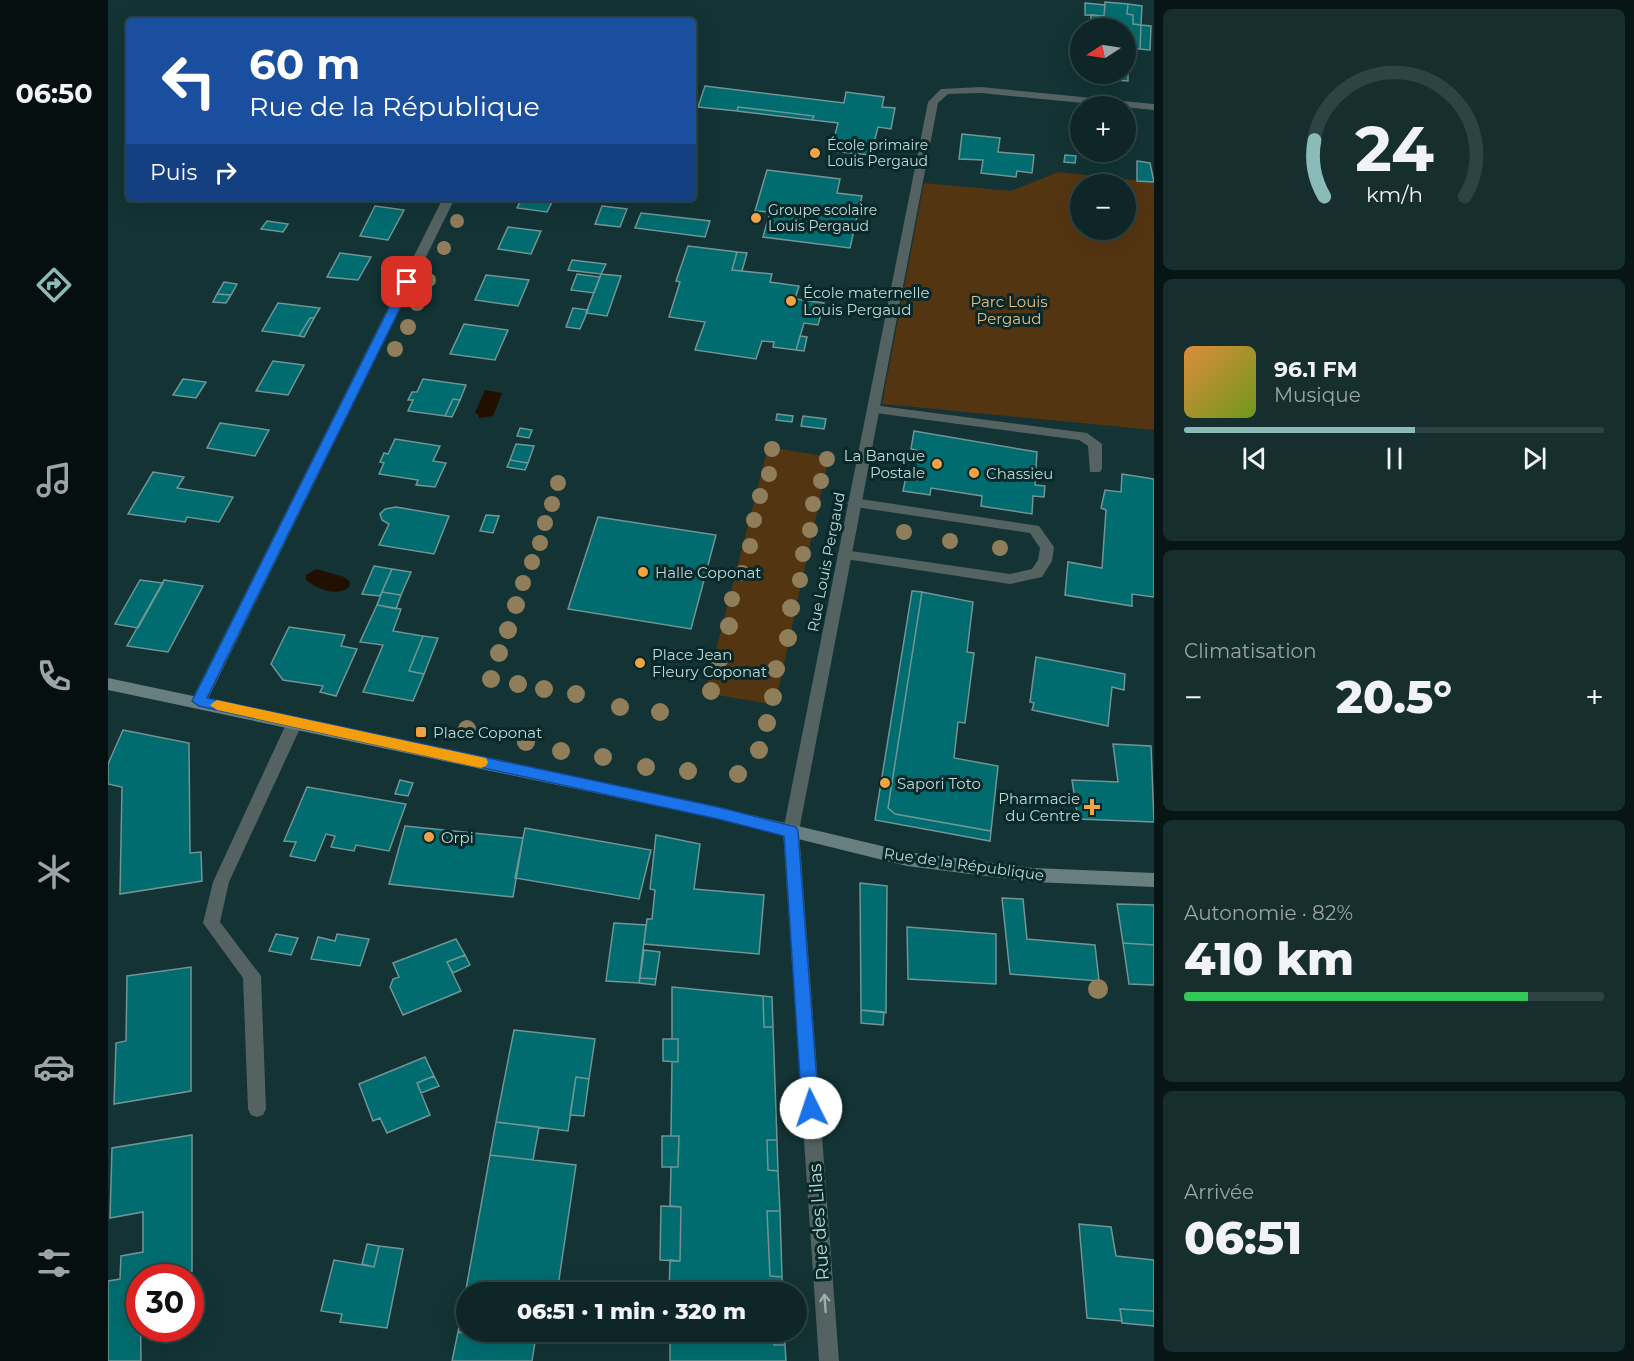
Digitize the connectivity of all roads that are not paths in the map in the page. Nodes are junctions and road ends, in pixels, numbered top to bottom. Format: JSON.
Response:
{"nodes":[{"id":1,"x":1154,"y":106,"type":"edge"},
{"id":2,"x":448,"y":201,"type":"edge"},
{"id":3,"x":873,"y":409,"type":"junction"},
{"id":4,"x":1095,"y":469,"type":"dead end"},
{"id":5,"x":854,"y":502,"type":"junction"},
{"id":6,"x":844,"y":555,"type":"junction"},
{"id":7,"x":108,"y":684,"type":"edge"},
{"id":8,"x":199,"y":701,"type":"junction"},
{"id":9,"x":294,"y":722,"type":"junction"},
{"id":10,"x":791,"y":831,"type":"junction"},
{"id":11,"x":1154,"y":880,"type":"edge"},
{"id":12,"x":257,"y":1109,"type":"dead end"},
{"id":13,"x":829,"y":1361,"type":"edge"}],
"edges":[{"from":1,"to":3,"type":"street","name":"Rue Louis Pergaud"},
{"from":2,"to":8,"type":"street"},
{"from":3,"to":4,"type":"street"},
{"from":3,"to":5,"type":"street","name":"Rue Louis Pergaud"},
{"from":5,"to":6,"type":"street","name":"Rue Louis Pergaud"},
{"from":5,"to":6,"type":"street"},
{"from":6,"to":10,"type":"street","name":"Rue Louis Pergaud"},
{"from":7,"to":8,"type":"street","name":"Rue de la République"},
{"from":8,"to":9,"type":"street","name":"Rue de la République"},
{"from":9,"to":10,"type":"street","name":"Rue de la République"},
{"from":9,"to":12,"type":"street"},
{"from":10,"to":11,"type":"street","name":"Rue de la République"},
{"from":13,"to":10,"type":"street","name":"Rue des Lilas","one_way":true}]}
